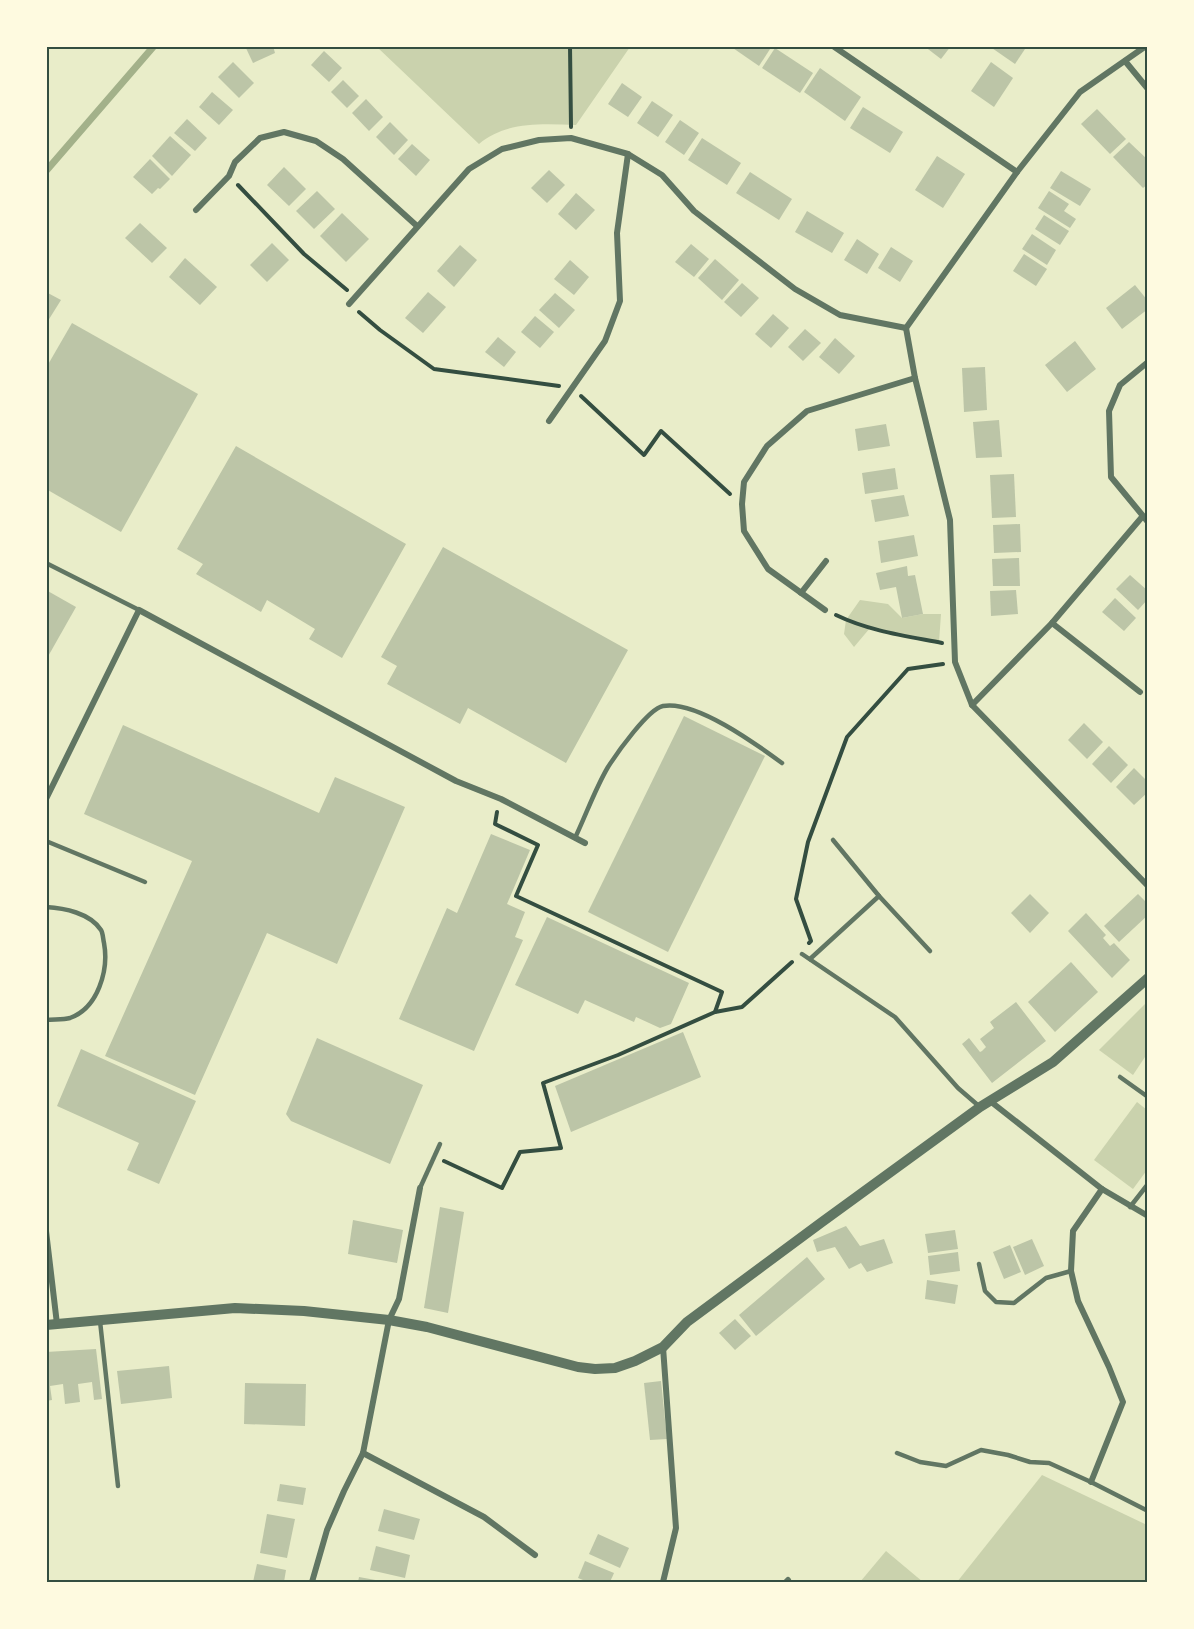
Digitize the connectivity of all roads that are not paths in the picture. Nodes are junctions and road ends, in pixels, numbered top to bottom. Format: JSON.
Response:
{"nodes":[{"id":1,"x":833,"y":46,"type":"edge"},
{"id":2,"x":1146,"y":46,"type":"edge"},
{"id":3,"x":1125,"y":61,"type":"junction"},
{"id":4,"x":1148,"y":88,"type":"edge"},
{"id":5,"x":628,"y":154,"type":"junction"},
{"id":6,"x":1017,"y":172,"type":"junction"},
{"id":7,"x":196,"y":210,"type":"dead end"},
{"id":8,"x":417,"y":226,"type":"junction"},
{"id":9,"x":349,"y":304,"type":"road end"},
{"id":10,"x":906,"y":328,"type":"junction"},
{"id":11,"x":1148,"y":362,"type":"edge"},
{"id":12,"x":915,"y":378,"type":"junction"},
{"id":13,"x":549,"y":421,"type":"dead end"},
{"id":14,"x":1142,"y":517,"type":"junction"},
{"id":15,"x":1148,"y":522,"type":"edge"},
{"id":16,"x":826,"y":561,"type":"dead end"},
{"id":17,"x":46,"y":563,"type":"edge"},
{"id":18,"x":801,"y":593,"type":"junction"},
{"id":19,"x":139,"y":610,"type":"junction"},
{"id":20,"x":825,"y":610,"type":"road end"},
{"id":21,"x":1052,"y":623,"type":"junction"},
{"id":22,"x":1140,"y":692,"type":"dead end"},
{"id":23,"x":972,"y":705,"type":"junction"},
{"id":24,"x":782,"y":763,"type":"dead end"},
{"id":25,"x":46,"y":799,"type":"edge"},
{"id":26,"x":576,"y":838,"type":"junction"},
{"id":27,"x":833,"y":840,"type":"dead end"},
{"id":28,"x":46,"y":841,"type":"edge"},
{"id":29,"x":585,"y":843,"type":"dead end"},
{"id":30,"x":144,"y":882,"type":"dead end"},
{"id":31,"x":1148,"y":886,"type":"edge"},
{"id":32,"x":879,"y":896,"type":"junction"},
{"id":33,"x":46,"y":907,"type":"edge"},
{"id":34,"x":930,"y":951,"type":"dead end"},
{"id":35,"x":802,"y":954,"type":"road end"},
{"id":36,"x":810,"y":959,"type":"junction"},
{"id":37,"x":1148,"y":978,"type":"edge"},
{"id":38,"x":46,"y":1020,"type":"edge"},
{"id":39,"x":1120,"y":1077,"type":"dead end"},
{"id":40,"x":1148,"y":1097,"type":"edge"},
{"id":41,"x":985,"y":1104,"type":"junction"},
{"id":42,"x":440,"y":1144,"type":"dead end"},
{"id":43,"x":1148,"y":1184,"type":"edge"},
{"id":44,"x":420,"y":1188,"type":"joint"},
{"id":45,"x":1102,"y":1189,"type":"junction"},
{"id":46,"x":1130,"y":1207,"type":"junction"},
{"id":47,"x":1148,"y":1216,"type":"edge"},
{"id":48,"x":46,"y":1231,"type":"edge"},
{"id":49,"x":979,"y":1264,"type":"dead end"},
{"id":50,"x":1071,"y":1271,"type":"junction"},
{"id":51,"x":389,"y":1320,"type":"junction"},
{"id":52,"x":100,"y":1321,"type":"junction"},
{"id":53,"x":52,"y":1324,"type":"edge"},
{"id":54,"x":663,"y":1347,"type":"junction"},
{"id":55,"x":363,"y":1453,"type":"junction"},
{"id":56,"x":897,"y":1453,"type":"dead end"},
{"id":57,"x":1091,"y":1482,"type":"junction"},
{"id":58,"x":118,"y":1486,"type":"dead end"},
{"id":59,"x":1148,"y":1511,"type":"edge"},
{"id":60,"x":535,"y":1555,"type":"dead end"},
{"id":61,"x":312,"y":1582,"type":"edge"},
{"id":62,"x":663,"y":1582,"type":"edge"}],
"edges":[{"from":1,"to":6,"type":"street"},
{"from":2,"to":3,"type":"street"},
{"from":3,"to":4,"type":"street"},
{"from":3,"to":6,"type":"street"},
{"from":5,"to":8,"type":"street"},
{"from":5,"to":10,"type":"street"},
{"from":5,"to":13,"type":"street"},
{"from":6,"to":10,"type":"street"},
{"from":7,"to":8,"type":"street"},
{"from":8,"to":9,"type":"street"},
{"from":10,"to":12,"type":"street"},
{"from":11,"to":14,"type":"street"},
{"from":12,"to":18,"type":"street"},
{"from":12,"to":23,"type":"street"},
{"from":14,"to":15,"type":"street"},
{"from":14,"to":21,"type":"street"},
{"from":16,"to":18,"type":"street"},
{"from":17,"to":19,"type":"lane"},
{"from":18,"to":20,"type":"street"},
{"from":19,"to":25,"type":"street"},
{"from":19,"to":26,"type":"street"},
{"from":21,"to":22,"type":"street"},
{"from":21,"to":23,"type":"street"},
{"from":23,"to":31,"type":"street"},
{"from":24,"to":26,"type":"lane"},
{"from":26,"to":29,"type":"street"},
{"from":27,"to":32,"type":"lane"},
{"from":28,"to":30,"type":"lane"},
{"from":32,"to":34,"type":"lane"},
{"from":32,"to":36,"type":"lane"},
{"from":33,"to":38,"type":"lane"},
{"from":35,"to":36,"type":"lane"},
{"from":36,"to":41,"type":"lane"},
{"from":37,"to":41,"type":"street"},
{"from":39,"to":40,"type":"lane"},
{"from":41,"to":45,"type":"street"},
{"from":41,"to":54,"type":"street"},
{"from":42,"to":44,"type":"lane"},
{"from":43,"to":46,"type":"lane"},
{"from":44,"to":51,"type":"street"},
{"from":45,"to":46,"type":"street"},
{"from":45,"to":50,"type":"street"},
{"from":46,"to":47,"type":"street"},
{"from":48,"to":53,"type":"street"},
{"from":49,"to":50,"type":"lane"},
{"from":50,"to":57,"type":"street"},
{"from":51,"to":52,"type":"street"},
{"from":51,"to":54,"type":"street"},
{"from":51,"to":55,"type":"street"},
{"from":52,"to":53,"type":"street"},
{"from":52,"to":58,"type":"lane"},
{"from":54,"to":62,"type":"street"},
{"from":55,"to":60,"type":"street"},
{"from":55,"to":61,"type":"street"},
{"from":56,"to":57,"type":"lane"},
{"from":57,"to":59,"type":"lane"}]}
